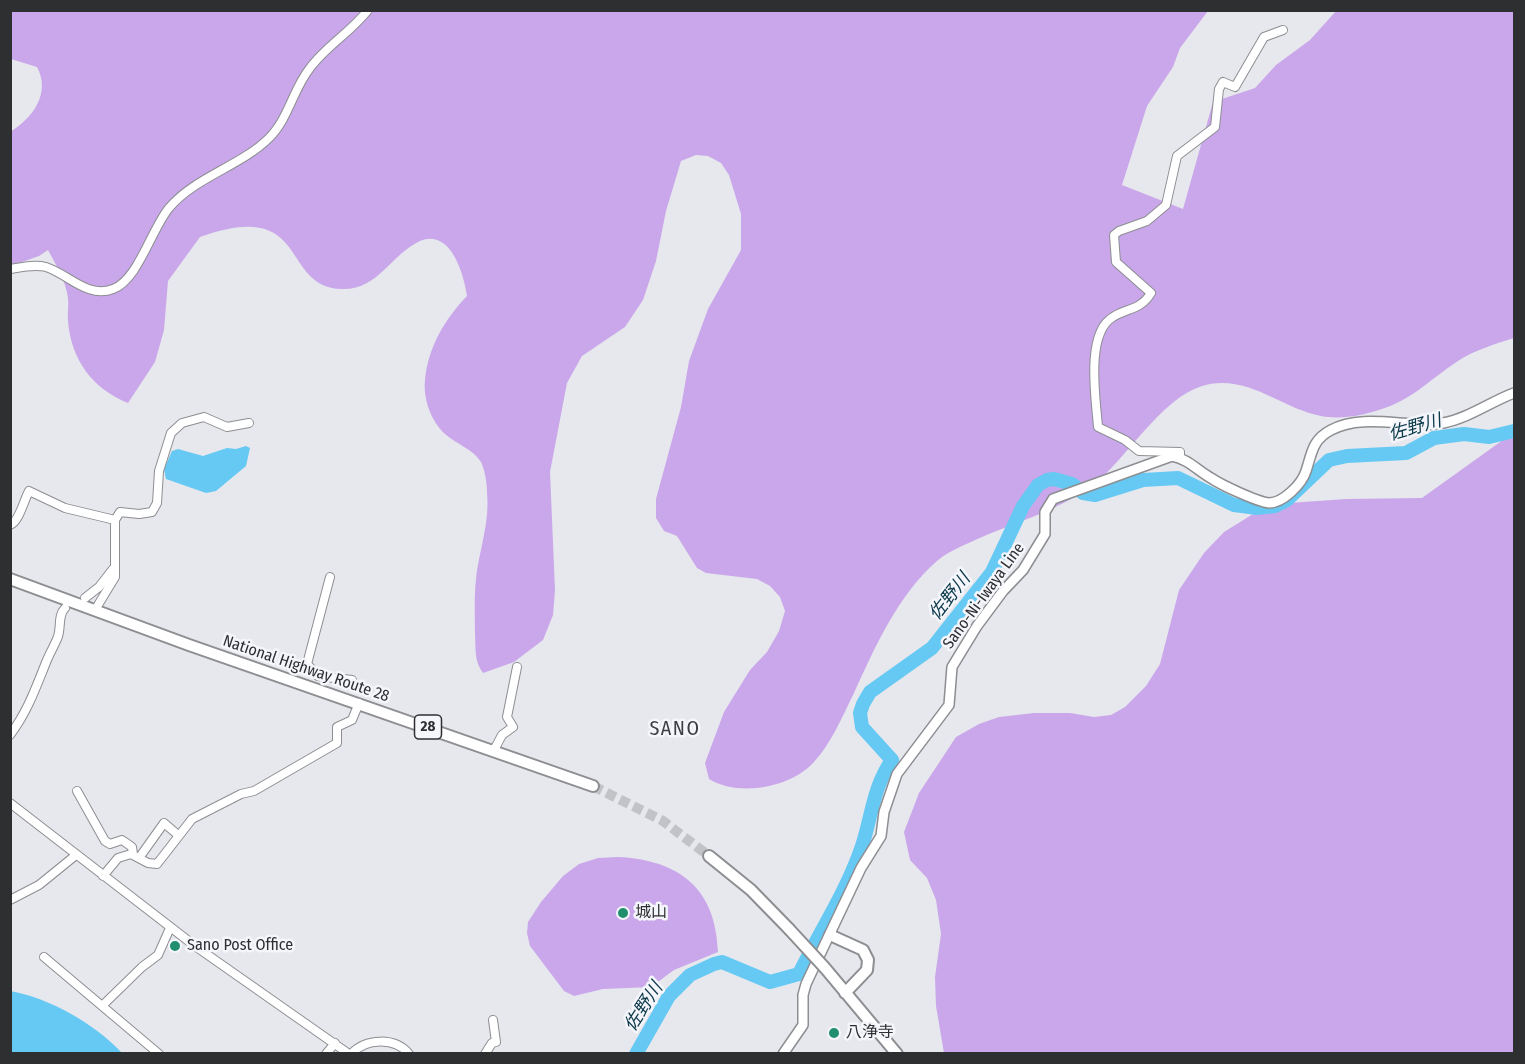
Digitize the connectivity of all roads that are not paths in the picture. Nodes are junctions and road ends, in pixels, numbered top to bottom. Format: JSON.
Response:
{"nodes":[{"id":1,"x":368,"y":10,"type":"edge"},
{"id":2,"x":1283,"y":30,"type":"dead end"},
{"id":3,"x":10,"y":269,"type":"edge"},
{"id":4,"x":1515,"y":393,"type":"edge"},
{"id":5,"x":249,"y":423,"type":"dead end"},
{"id":6,"x":1180,"y":458,"type":"junction"},
{"id":7,"x":115,"y":519,"type":"junction"},
{"id":8,"x":10,"y":525,"type":"edge"},
{"id":9,"x":114,"y":567,"type":"junction"},
{"id":10,"x":330,"y":577,"type":"dead end"},
{"id":11,"x":10,"y":579,"type":"edge"},
{"id":12,"x":85,"y":597,"type":"dead end"},
{"id":13,"x":64,"y":608,"type":"dead end"},
{"id":14,"x":94,"y":610,"type":"junction"},
{"id":15,"x":517,"y":667,"type":"dead end"},
{"id":16,"x":352,"y":680,"type":"dead end"},
{"id":17,"x":359,"y":703,"type":"junction"},
{"id":18,"x":10,"y":735,"type":"edge"},
{"id":19,"x":494,"y":750,"type":"junction"},
{"id":20,"x":593,"y":786,"type":"tunnel mouth"},
{"id":21,"x":77,"y":790,"type":"dead end"},
{"id":22,"x":10,"y":803,"type":"edge"},
{"id":23,"x":178,"y":835,"type":"junction"},
{"id":24,"x":76,"y":855,"type":"junction"},
{"id":25,"x":136,"y":856,"type":"junction"},
{"id":26,"x":709,"y":856,"type":"tunnel mouth"},
{"id":27,"x":103,"y":876,"type":"junction"},
{"id":28,"x":10,"y":900,"type":"edge"},
{"id":29,"x":170,"y":928,"type":"junction"},
{"id":30,"x":830,"y":935,"type":"junction"},
{"id":31,"x":44,"y":957,"type":"dead end"},
{"id":32,"x":844,"y":993,"type":"junction"},
{"id":33,"x":102,"y":1006,"type":"junction"},
{"id":34,"x":493,"y":1020,"type":"dead end"},
{"id":35,"x":335,"y":1044,"type":"junction"},
{"id":36,"x":159,"y":1053,"type":"edge"},
{"id":37,"x":326,"y":1053,"type":"edge"},
{"id":38,"x":350,"y":1053,"type":"edge"},
{"id":39,"x":409,"y":1053,"type":"edge"},
{"id":40,"x":485,"y":1053,"type":"edge"},
{"id":41,"x":783,"y":1053,"type":"edge"},
{"id":42,"x":897,"y":1053,"type":"edge"}],
"edges":[{"from":1,"to":3,"type":"street"},
{"from":2,"to":6,"type":"street"},
{"from":4,"to":6,"type":"main road"},
{"from":5,"to":7,"type":"street"},
{"from":6,"to":30,"type":"main road","name":"Sano-Ni-Iwaya Line"},
{"from":7,"to":8,"type":"street"},
{"from":7,"to":9,"type":"street"},
{"from":9,"to":12,"type":"street"},
{"from":9,"to":14,"type":"street"},
{"from":10,"to":16,"type":"street"},
{"from":11,"to":14,"type":"highway","name":"National Highway Route 28","number":"28"},
{"from":13,"to":18,"type":"street"},
{"from":14,"to":17,"type":"highway","name":"National Highway Route 28","number":"28"},
{"from":15,"to":19,"type":"street"},
{"from":17,"to":19,"type":"highway","name":"National Highway Route 28","number":"28"},
{"from":17,"to":23,"type":"street"},
{"from":19,"to":20,"type":"highway","name":"National Highway Route 28","number":"28"},
{"from":21,"to":25,"type":"street"},
{"from":22,"to":24,"type":"street"},
{"from":23,"to":25,"type":"street"},
{"from":23,"to":25,"type":"street"},
{"from":24,"to":27,"type":"street"},
{"from":24,"to":28,"type":"street"},
{"from":25,"to":27,"type":"street"},
{"from":26,"to":32,"type":"highway","bridge":true},
{"from":27,"to":29,"type":"street"},
{"from":29,"to":33,"type":"street"},
{"from":29,"to":35,"type":"street"},
{"from":30,"to":32,"type":"highway"},
{"from":30,"to":41,"type":"main road","name":"Sano-Ni-Iwaya Line"},
{"from":31,"to":33,"type":"street"},
{"from":32,"to":42,"type":"highway"},
{"from":33,"to":36,"type":"street"},
{"from":34,"to":40,"type":"street"},
{"from":35,"to":37,"type":"street"},
{"from":35,"to":38,"type":"street"},
{"from":38,"to":39,"type":"street"}]}
